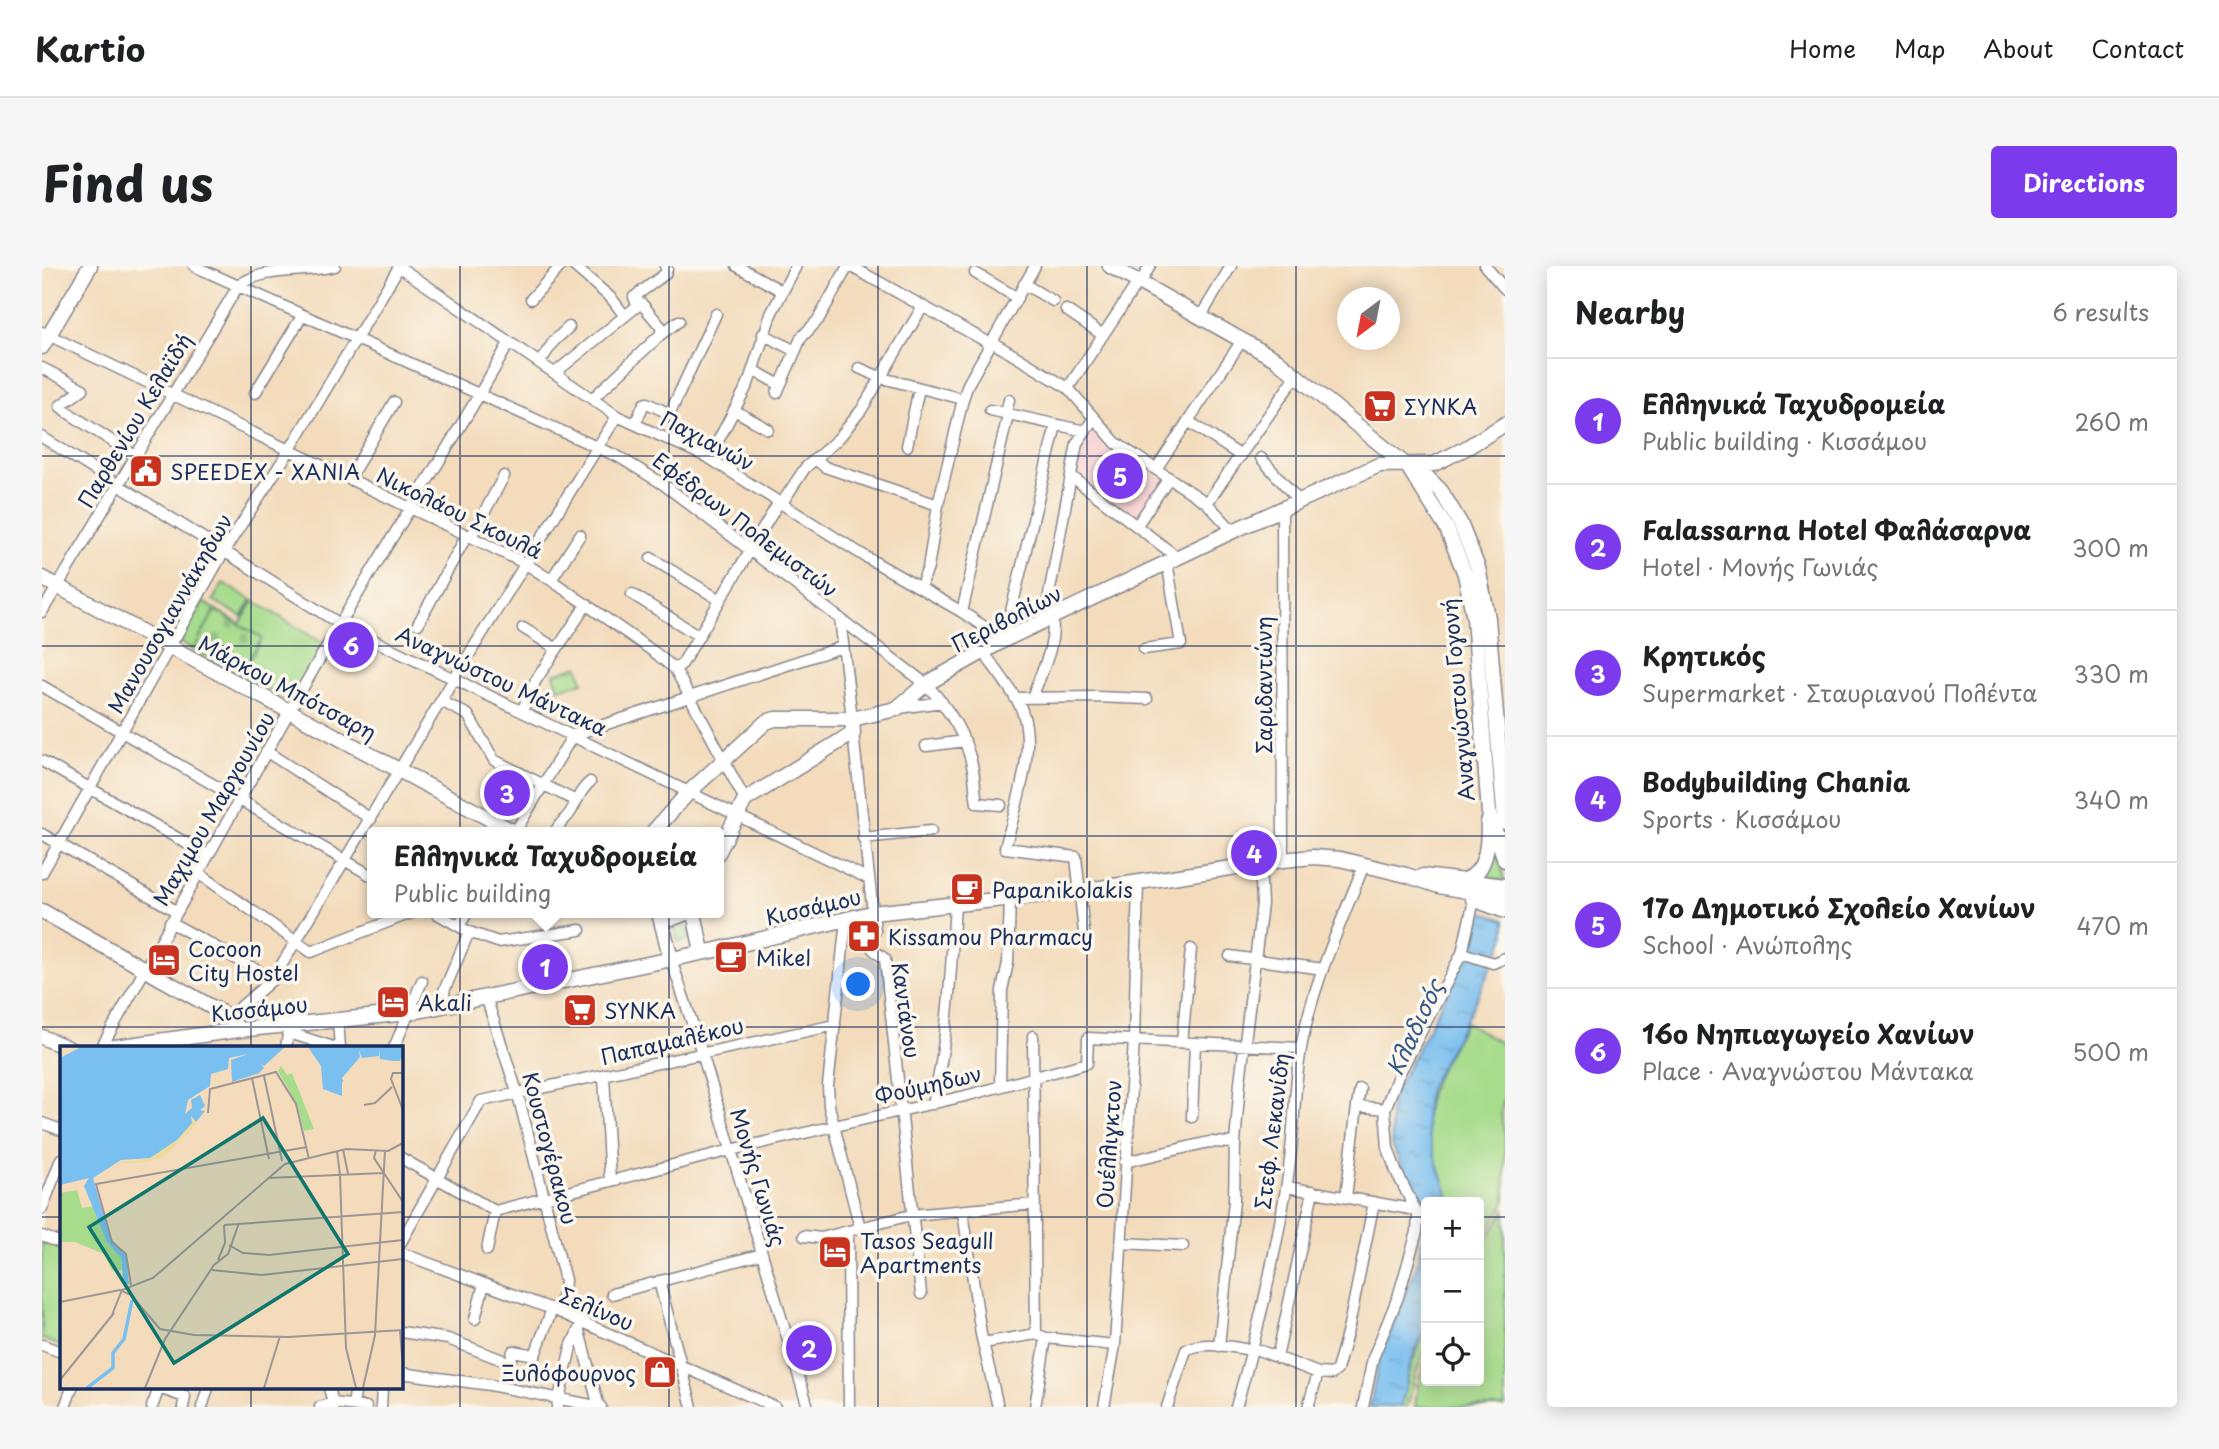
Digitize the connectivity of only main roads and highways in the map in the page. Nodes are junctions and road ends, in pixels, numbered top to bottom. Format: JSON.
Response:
{"nodes":[{"id":1,"x":90,"y":266,"type":"edge"},
{"id":2,"x":1110,"y":266,"type":"edge"},
{"id":3,"x":44,"y":338,"type":"edge"},
{"id":4,"x":1505,"y":424,"type":"edge"},
{"id":5,"x":1407,"y":466,"type":"junction"},
{"id":6,"x":42,"y":578,"type":"edge"},
{"id":7,"x":852,"y":726,"type":"junction"},
{"id":8,"x":1489,"y":814,"type":"junction"},
{"id":9,"x":1505,"y":822,"type":"edge"},
{"id":10,"x":506,"y":827,"type":"edge"},
{"id":11,"x":657,"y":827,"type":"edge"},
{"id":12,"x":724,"y":841,"type":"edge"},
{"id":13,"x":1505,"y":860,"type":"edge"},
{"id":14,"x":1406,"y":875,"type":"junction"},
{"id":15,"x":1465,"y":880,"type":"junction"},
{"id":16,"x":1439,"y":886,"type":"junction"},
{"id":17,"x":1505,"y":886,"type":"edge"},
{"id":18,"x":1505,"y":898,"type":"edge"},
{"id":19,"x":42,"y":911,"type":"edge"},
{"id":20,"x":1505,"y":911,"type":"edge"},
{"id":21,"x":660,"y":918,"type":"edge"},
{"id":22,"x":689,"y":918,"type":"edge"},
{"id":23,"x":702,"y":953,"type":"junction"},
{"id":24,"x":671,"y":959,"type":"junction"},
{"id":25,"x":239,"y":1030,"type":"junction"},
{"id":26,"x":42,"y":1037,"type":"edge"},
{"id":27,"x":60,"y":1046,"type":"edge"},
{"id":28,"x":122,"y":1046,"type":"edge"}],
"edges":[{"from":1,"to":3,"type":"main road"},
{"from":2,"to":5,"type":"main road","name":"Αναγνώστου Γογονή"},
{"from":4,"to":5,"type":"main road","name":"Περιβολίων"},
{"from":5,"to":7,"type":"main road","name":"Περιβολίων"},
{"from":5,"to":8,"type":"main road","name":"Αναγνώστου Γογονή"},
{"from":5,"to":9,"type":"main road","name":"Αναγνώστου Γογονή"},
{"from":6,"to":10,"type":"main road","name":"Μάρκου Μπότσαρη"},
{"from":7,"to":11,"type":"main road","name":"Περιβολίων"},
{"from":7,"to":12,"type":"main road"},
{"from":8,"to":13,"type":"main road","name":"Αναγνώστου Γογονή"},
{"from":8,"to":15,"type":"main road"},
{"from":14,"to":15,"type":"main road","name":"Κισσάμου"},
{"from":14,"to":16,"type":"main road","name":"Κισσάμου"},
{"from":14,"to":23,"type":"main road","name":"Κισσάμου"},
{"from":15,"to":17,"type":"main road","name":"Κισσάμου"},
{"from":16,"to":18,"type":"main road","name":"Κισσάμου"},
{"from":16,"to":20,"type":"main road"},
{"from":19,"to":25,"type":"main road"},
{"from":21,"to":24,"type":"main road"},
{"from":22,"to":23,"type":"main road"},
{"from":23,"to":24,"type":"main road","name":"Κισσάμου"},
{"from":24,"to":25,"type":"main road","name":"Κισσάμου"},
{"from":25,"to":28,"type":"main road","name":"Κισσάμου"},
{"from":26,"to":27,"type":"main road"}]}
